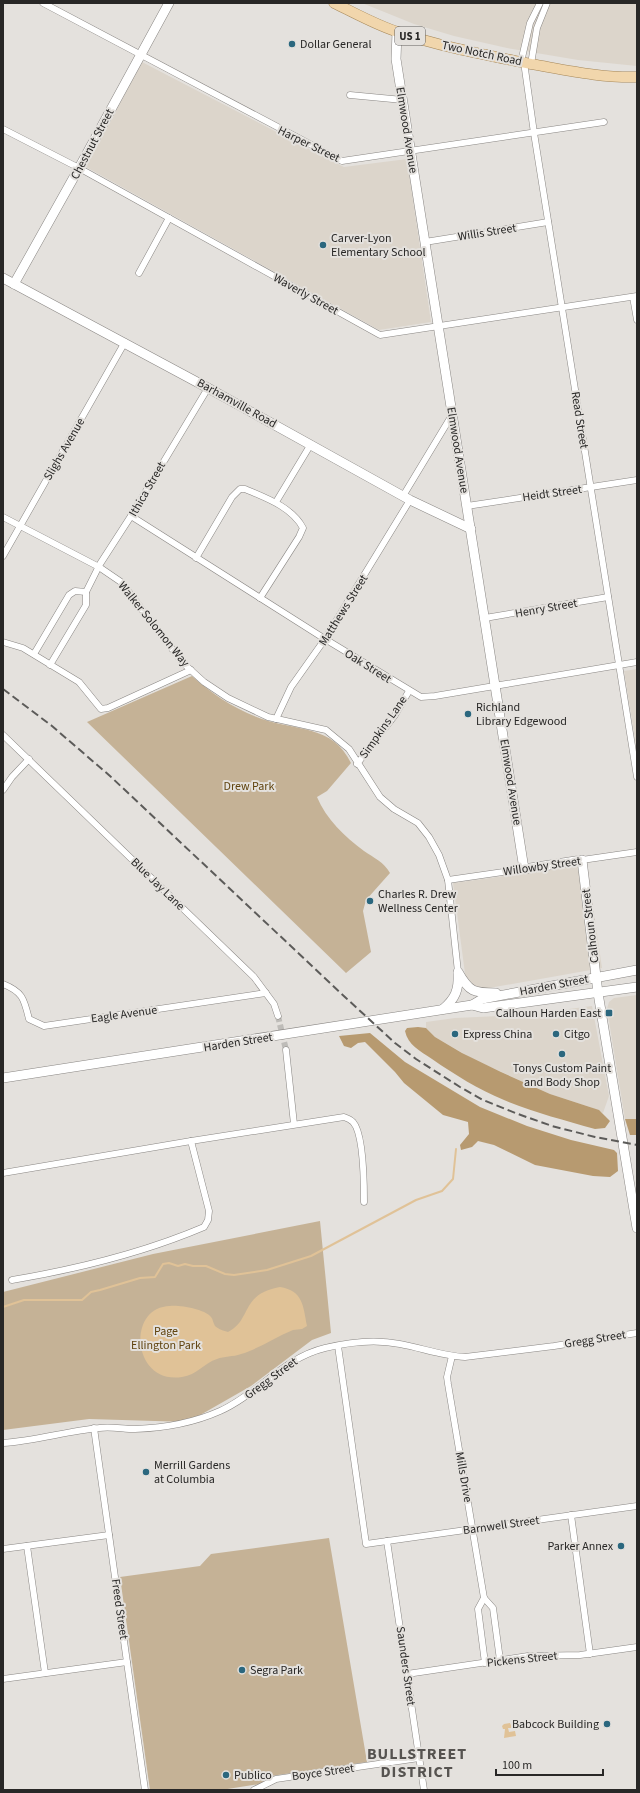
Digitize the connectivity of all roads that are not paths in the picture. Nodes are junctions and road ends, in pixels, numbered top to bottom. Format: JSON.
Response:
{"nodes":[{"id":1,"x":43,"y":3,"type":"edge"},
{"id":2,"x":169,"y":3,"type":"edge"},
{"id":3,"x":334,"y":3,"type":"edge"},
{"id":4,"x":540,"y":3,"type":"edge"},
{"id":5,"x":547,"y":3,"type":"edge"},
{"id":6,"x":397,"y":32,"type":"junction"},
{"id":7,"x":140,"y":56,"type":"junction"},
{"id":8,"x":525,"y":62,"type":"junction"},
{"id":9,"x":637,"y":77,"type":"edge"},
{"id":10,"x":350,"y":95,"type":"dead end"},
{"id":11,"x":403,"y":100,"type":"junction"},
{"id":12,"x":604,"y":122,"type":"dead end"},
{"id":13,"x":3,"y":129,"type":"edge"},
{"id":14,"x":534,"y":133,"type":"junction"},
{"id":15,"x":411,"y":151,"type":"junction"},
{"id":16,"x":79,"y":168,"type":"junction"},
{"id":17,"x":169,"y":218,"type":"junction"},
{"id":18,"x":548,"y":222,"type":"junction"},
{"id":19,"x":425,"y":242,"type":"junction"},
{"id":20,"x":139,"y":273,"type":"dead end"},
{"id":21,"x":3,"y":278,"type":"edge"},
{"id":22,"x":14,"y":284,"type":"junction"},
{"id":23,"x":635,"y":297,"type":"edge"},
{"id":24,"x":562,"y":307,"type":"junction"},
{"id":25,"x":637,"y":320,"type":"edge"},
{"id":26,"x":439,"y":326,"type":"junction"},
{"id":27,"x":125,"y":342,"type":"junction"},
{"id":28,"x":208,"y":388,"type":"junction"},
{"id":29,"x":452,"y":415,"type":"junction"},
{"id":30,"x":311,"y":444,"type":"junction"},
{"id":31,"x":637,"y":480,"type":"edge"},
{"id":32,"x":591,"y":488,"type":"junction"},
{"id":33,"x":407,"y":498,"type":"junction"},
{"id":34,"x":276,"y":502,"type":"junction"},
{"id":35,"x":467,"y":506,"type":"junction"},
{"id":36,"x":131,"y":516,"type":"junction"},
{"id":37,"x":3,"y":517,"type":"edge"},
{"id":38,"x":20,"y":526,"type":"junction"},
{"id":39,"x":470,"y":529,"type":"junction"},
{"id":40,"x":3,"y":556,"type":"edge"},
{"id":41,"x":196,"y":558,"type":"junction"},
{"id":42,"x":99,"y":567,"type":"junction"},
{"id":43,"x":86,"y":592,"type":"junction"},
{"id":44,"x":608,"y":597,"type":"junction"},
{"id":45,"x":260,"y":598,"type":"junction"},
{"id":46,"x":485,"y":618,"type":"junction"},
{"id":47,"x":325,"y":639,"type":"junction"},
{"id":48,"x":3,"y":642,"type":"edge"},
{"id":49,"x":34,"y":654,"type":"junction"},
{"id":50,"x":637,"y":662,"type":"edge"},
{"id":51,"x":50,"y":665,"type":"junction"},
{"id":52,"x":619,"y":665,"type":"junction"},
{"id":53,"x":191,"y":670,"type":"junction"},
{"id":54,"x":495,"y":686,"type":"junction"},
{"id":55,"x":409,"y":691,"type":"junction"},
{"id":56,"x":276,"y":719,"type":"junction"},
{"id":57,"x":3,"y":735,"type":"edge"},
{"id":58,"x":29,"y":759,"type":"junction"},
{"id":59,"x":357,"y":764,"type":"junction"},
{"id":60,"x":637,"y":777,"type":"edge"},
{"id":61,"x":3,"y":790,"type":"edge"},
{"id":62,"x":637,"y":852,"type":"edge"},
{"id":63,"x":582,"y":860,"type":"junction"},
{"id":64,"x":524,"y":869,"type":"junction"},
{"id":65,"x":448,"y":880,"type":"junction"},
{"id":66,"x":637,"y":970,"type":"edge"},
{"id":67,"x":458,"y":972,"type":"junction"},
{"id":68,"x":596,"y":977,"type":"junction"},
{"id":69,"x":3,"y":984,"type":"edge"},
{"id":70,"x":637,"y":987,"type":"edge"},
{"id":71,"x":598,"y":992,"type":"junction"},
{"id":72,"x":266,"y":993,"type":"junction"},
{"id":73,"x":515,"y":993,"type":"junction"},
{"id":74,"x":472,"y":1005,"type":"junction"},
{"id":75,"x":442,"y":1010,"type":"junction"},
{"id":76,"x":278,"y":1016,"type":"tunnel mouth"},
{"id":77,"x":286,"y":1050,"type":"tunnel mouth"},
{"id":78,"x":3,"y":1078,"type":"edge"},
{"id":79,"x":294,"y":1124,"type":"junction"},
{"id":80,"x":191,"y":1141,"type":"junction"},
{"id":81,"x":3,"y":1173,"type":"edge"},
{"id":82,"x":364,"y":1202,"type":"dead end"},
{"id":83,"x":637,"y":1228,"type":"edge"},
{"id":84,"x":12,"y":1280,"type":"dead end"},
{"id":85,"x":637,"y":1333,"type":"edge"},
{"id":86,"x":338,"y":1346,"type":"junction"},
{"id":87,"x":452,"y":1356,"type":"junction"},
{"id":88,"x":94,"y":1428,"type":"junction"},
{"id":89,"x":3,"y":1443,"type":"edge"},
{"id":90,"x":637,"y":1506,"type":"edge"},
{"id":91,"x":571,"y":1515,"type":"junction"},
{"id":92,"x":473,"y":1529,"type":"junction"},
{"id":93,"x":109,"y":1535,"type":"junction"},
{"id":94,"x":387,"y":1541,"type":"junction"},
{"id":95,"x":27,"y":1546,"type":"junction"},
{"id":96,"x":3,"y":1549,"type":"edge"},
{"id":97,"x":484,"y":1598,"type":"junction"},
{"id":98,"x":637,"y":1647,"type":"edge"},
{"id":99,"x":590,"y":1654,"type":"junction"},
{"id":100,"x":500,"y":1660,"type":"junction"},
{"id":101,"x":127,"y":1662,"type":"junction"},
{"id":102,"x":485,"y":1663,"type":"junction"},
{"id":103,"x":45,"y":1673,"type":"junction"},
{"id":104,"x":407,"y":1674,"type":"junction"},
{"id":105,"x":3,"y":1679,"type":"edge"},
{"id":106,"x":419,"y":1758,"type":"junction"},
{"id":107,"x":146,"y":1790,"type":"edge"},
{"id":108,"x":254,"y":1790,"type":"edge"},
{"id":109,"x":424,"y":1790,"type":"edge"}],
"edges":[{"from":1,"to":7,"type":"street","name":"Harper Street"},
{"from":2,"to":7,"type":"street","name":"Chestnut Street"},
{"from":3,"to":6,"type":"main road","name":"Two Notch Road","number":"US 1"},
{"from":4,"to":8,"type":"street","name":"Read Street"},
{"from":5,"to":8,"type":"street"},
{"from":6,"to":8,"type":"main road","name":"Two Notch Road","number":"US 1"},
{"from":6,"to":11,"type":"street","name":"Elmwood Avenue"},
{"from":7,"to":15,"type":"street","name":"Harper Street"},
{"from":7,"to":16,"type":"street","name":"Chestnut Street"},
{"from":8,"to":9,"type":"main road","name":"Two Notch Road","number":"US 1"},
{"from":8,"to":14,"type":"street","name":"Read Street"},
{"from":10,"to":11,"type":"street"},
{"from":11,"to":15,"type":"street","name":"Elmwood Avenue"},
{"from":12,"to":14,"type":"street","name":"Harper Street"},
{"from":13,"to":16,"type":"street","name":"Waverly Street"},
{"from":14,"to":15,"type":"street","name":"Harper Street"},
{"from":14,"to":18,"type":"street","name":"Read Street"},
{"from":15,"to":19,"type":"street","name":"Elmwood Avenue"},
{"from":16,"to":17,"type":"street","name":"Waverly Street"},
{"from":16,"to":22,"type":"street","name":"Chestnut Street"},
{"from":17,"to":20,"type":"street"},
{"from":17,"to":26,"type":"street","name":"Waverly Street"},
{"from":18,"to":19,"type":"street","name":"Willis Street"},
{"from":18,"to":24,"type":"street","name":"Read Street"},
{"from":19,"to":26,"type":"street","name":"Elmwood Avenue"},
{"from":21,"to":22,"type":"street","name":"Barhamville Road"},
{"from":22,"to":27,"type":"street","name":"Barhamville Road"},
{"from":23,"to":24,"type":"street","name":"Waverly Street"},
{"from":23,"to":25,"type":"street"},
{"from":24,"to":26,"type":"street","name":"Waverly Street"},
{"from":24,"to":32,"type":"street","name":"Read Street"},
{"from":26,"to":29,"type":"street","name":"Elmwood Avenue"},
{"from":27,"to":28,"type":"street","name":"Barhamville Road"},
{"from":27,"to":38,"type":"street","name":"Slighs Avenue"},
{"from":28,"to":30,"type":"street","name":"Barhamville Road"},
{"from":28,"to":36,"type":"street","name":"Ithica Street"},
{"from":29,"to":33,"type":"street","name":"Matthews Street"},
{"from":29,"to":35,"type":"street","name":"Elmwood Avenue"},
{"from":30,"to":33,"type":"street","name":"Barhamville Road"},
{"from":30,"to":34,"type":"street"},
{"from":31,"to":32,"type":"street","name":"Heidt Street"},
{"from":32,"to":35,"type":"street","name":"Heidt Street"},
{"from":32,"to":44,"type":"street","name":"Read Street"},
{"from":33,"to":39,"type":"street","name":"Barhamville Road"},
{"from":33,"to":47,"type":"street","name":"Matthews Street"},
{"from":34,"to":41,"type":"street"},
{"from":34,"to":45,"type":"street"},
{"from":35,"to":39,"type":"street","name":"Elmwood Avenue"},
{"from":36,"to":41,"type":"street","name":"Oak Street"},
{"from":36,"to":42,"type":"street","name":"Ithica Street"},
{"from":37,"to":38,"type":"street","name":"Walker Solomon Way"},
{"from":38,"to":40,"type":"street","name":"Slighs Avenue"},
{"from":38,"to":42,"type":"street","name":"Walker Solomon Way"},
{"from":39,"to":46,"type":"street","name":"Elmwood Avenue"},
{"from":41,"to":45,"type":"street","name":"Oak Street"},
{"from":42,"to":43,"type":"street","name":"Ithica Street"},
{"from":42,"to":53,"type":"street","name":"Walker Solomon Way"},
{"from":43,"to":49,"type":"street"},
{"from":43,"to":51,"type":"street","name":"Ithica Street"},
{"from":44,"to":46,"type":"street","name":"Henry Street"},
{"from":44,"to":52,"type":"street","name":"Read Street"},
{"from":45,"to":47,"type":"street","name":"Oak Street"},
{"from":46,"to":54,"type":"street","name":"Elmwood Avenue"},
{"from":47,"to":55,"type":"street","name":"Oak Street"},
{"from":47,"to":56,"type":"street","name":"Matthews Street"},
{"from":48,"to":49,"type":"street"},
{"from":49,"to":51,"type":"street"},
{"from":50,"to":52,"type":"street","name":"Oak Street"},
{"from":51,"to":53,"type":"street"},
{"from":52,"to":54,"type":"street","name":"Oak Street"},
{"from":52,"to":60,"type":"street","name":"Read Street"},
{"from":53,"to":56,"type":"street","name":"Walker Solomon Way"},
{"from":54,"to":55,"type":"street","name":"Oak Street"},
{"from":54,"to":64,"type":"street","name":"Elmwood Avenue"},
{"from":55,"to":59,"type":"street","name":"Simpkins Lane"},
{"from":56,"to":59,"type":"street","name":"Walker Solomon Way"},
{"from":57,"to":58,"type":"street","name":"Blue Jay Lane"},
{"from":58,"to":61,"type":"street"},
{"from":58,"to":72,"type":"street","name":"Blue Jay Lane"},
{"from":59,"to":65,"type":"street","name":"Walker Solomon Way"},
{"from":62,"to":63,"type":"street","name":"Willowby Street"},
{"from":63,"to":64,"type":"street","name":"Willowby Street"},
{"from":63,"to":68,"type":"street","name":"Calhoun Street"},
{"from":64,"to":65,"type":"street","name":"Willowby Street"},
{"from":65,"to":67,"type":"street","name":"Walker Solomon Way"},
{"from":66,"to":68,"type":"street","name":"Harden Street"},
{"from":67,"to":73,"type":"street"},
{"from":67,"to":75,"type":"street"},
{"from":68,"to":71,"type":"street","name":"Calhoun Street"},
{"from":68,"to":73,"type":"street","name":"Harden Street"},
{"from":69,"to":72,"type":"street","name":"Eagle Avenue"},
{"from":70,"to":71,"type":"street","name":"Harden Street"},
{"from":71,"to":74,"type":"street","name":"Harden Street"},
{"from":71,"to":83,"type":"street","name":"Calhoun Street"},
{"from":72,"to":76,"type":"street","name":"Blue Jay Lane"},
{"from":73,"to":74,"type":"street","name":"Harden Street"},
{"from":74,"to":75,"type":"street","name":"Harden Street"},
{"from":75,"to":78,"type":"street","name":"Harden Street"},
{"from":77,"to":79,"type":"street"},
{"from":79,"to":80,"type":"street"},
{"from":79,"to":82,"type":"street"},
{"from":80,"to":81,"type":"street"},
{"from":80,"to":84,"type":"street"},
{"from":85,"to":87,"type":"street","name":"Gregg Street"},
{"from":86,"to":87,"type":"street","name":"Gregg Street"},
{"from":86,"to":88,"type":"street","name":"Gregg Street"},
{"from":86,"to":94,"type":"street","name":"Barnwell Street"},
{"from":87,"to":92,"type":"street","name":"Mills Drive"},
{"from":88,"to":89,"type":"street","name":"Gregg Street"},
{"from":88,"to":93,"type":"street","name":"Freed Street"},
{"from":90,"to":91,"type":"street","name":"Barnwell Street"},
{"from":91,"to":92,"type":"street","name":"Barnwell Street"},
{"from":91,"to":99,"type":"street"},
{"from":92,"to":94,"type":"street","name":"Barnwell Street"},
{"from":92,"to":97,"type":"street","name":"Mills Drive"},
{"from":93,"to":95,"type":"street"},
{"from":93,"to":101,"type":"street","name":"Freed Street"},
{"from":94,"to":104,"type":"street","name":"Saunders Street"},
{"from":95,"to":96,"type":"street"},
{"from":95,"to":103,"type":"street"},
{"from":97,"to":100,"type":"street","name":"Mills Drive"},
{"from":97,"to":102,"type":"street","name":"Mills Drive"},
{"from":98,"to":99,"type":"street","name":"Pickens Street"},
{"from":99,"to":100,"type":"street","name":"Pickens Street"},
{"from":100,"to":102,"type":"street","name":"Pickens Street"},
{"from":101,"to":103,"type":"street"},
{"from":101,"to":107,"type":"street","name":"Freed Street"},
{"from":102,"to":104,"type":"street","name":"Pickens Street"},
{"from":103,"to":105,"type":"street"},
{"from":104,"to":106,"type":"street","name":"Saunders Street"},
{"from":106,"to":108,"type":"street","name":"Boyce Street"},
{"from":106,"to":109,"type":"street","name":"Saunders Street"}]}
